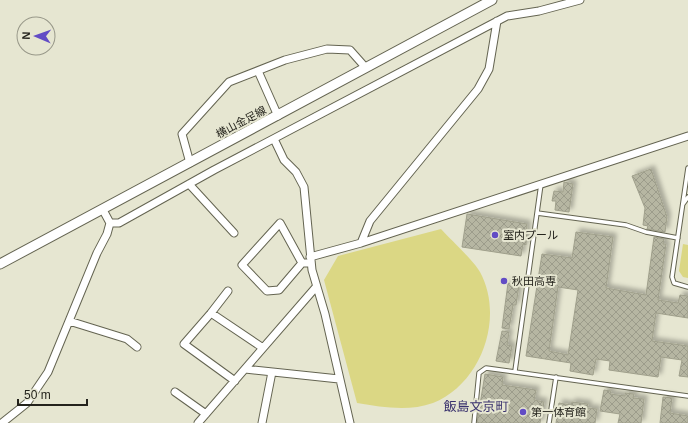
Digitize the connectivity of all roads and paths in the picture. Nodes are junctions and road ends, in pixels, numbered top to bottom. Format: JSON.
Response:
{"nodes":[{"id":1,"x":492,"y":0,"type":"edge"},
{"id":2,"x":580,"y":0,"type":"edge"},
{"id":3,"x":497,"y":21,"type":"junction"},
{"id":4,"x":366,"y":68,"type":"junction"},
{"id":5,"x":258,"y":71,"type":"junction"},
{"id":6,"x":278,"y":116,"type":"junction"},
{"id":7,"x":688,"y":136,"type":"edge"},
{"id":8,"x":274,"y":138,"type":"junction"},
{"id":9,"x":190,"y":163,"type":"junction"},
{"id":10,"x":688,"y":168,"type":"edge"},
{"id":11,"x":188,"y":184,"type":"junction"},
{"id":12,"x":541,"y":184,"type":"junction"},
{"id":13,"x":688,"y":197,"type":"edge"},
{"id":14,"x":682,"y":205,"type":"junction"},
{"id":15,"x":103,"y":210,"type":"junction"},
{"id":16,"x":537,"y":213,"type":"junction"},
{"id":17,"x":110,"y":223,"type":"junction"},
{"id":18,"x":234,"y":233,"type":"dead end"},
{"id":19,"x":678,"y":238,"type":"junction"},
{"id":20,"x":361,"y":243,"type":"junction"},
{"id":21,"x":311,"y":260,"type":"junction"},
{"id":22,"x":302,"y":263,"type":"junction"},
{"id":23,"x":0,"y":264,"type":"edge"},
{"id":24,"x":316,"y":286,"type":"junction"},
{"id":25,"x":688,"y":287,"type":"edge"},
{"id":26,"x":228,"y":291,"type":"dead end"},
{"id":27,"x":211,"y":312,"type":"junction"},
{"id":28,"x":69,"y":321,"type":"junction"},
{"id":29,"x":137,"y":347,"type":"dead end"},
{"id":30,"x":263,"y":348,"type":"junction"},
{"id":31,"x":245,"y":369,"type":"junction"},
{"id":32,"x":515,"y":371,"type":"junction"},
{"id":33,"x":272,"y":372,"type":"junction"},
{"id":34,"x":556,"y":377,"type":"junction"},
{"id":35,"x":340,"y":379,"type":"junction"},
{"id":36,"x":234,"y":381,"type":"junction"},
{"id":37,"x":175,"y":392,"type":"dead end"},
{"id":38,"x":688,"y":396,"type":"edge"},
{"id":39,"x":206,"y":414,"type":"junction"},
{"id":40,"x":2,"y":423,"type":"edge"},
{"id":41,"x":198,"y":423,"type":"edge"},
{"id":42,"x":262,"y":423,"type":"edge"},
{"id":43,"x":350,"y":423,"type":"edge"},
{"id":44,"x":474,"y":423,"type":"edge"},
{"id":45,"x":548,"y":423,"type":"edge"}],
"edges":[{"from":1,"to":4,"type":"street","name":"横山金足線"},
{"from":2,"to":3,"type":"street"},
{"from":3,"to":8,"type":"street"},
{"from":3,"to":20,"type":"street"},
{"from":4,"to":5,"type":"street"},
{"from":4,"to":6,"type":"street","name":"横山金足線"},
{"from":5,"to":6,"type":"street"},
{"from":5,"to":9,"type":"street"},
{"from":6,"to":9,"type":"street","name":"横山金足線"},
{"from":7,"to":12,"type":"street"},
{"from":8,"to":11,"type":"street"},
{"from":8,"to":21,"type":"street"},
{"from":9,"to":15,"type":"street","name":"横山金足線"},
{"from":10,"to":14,"type":"lane"},
{"from":11,"to":17,"type":"street"},
{"from":11,"to":18,"type":"street"},
{"from":12,"to":16,"type":"lane"},
{"from":12,"to":20,"type":"street"},
{"from":13,"to":14,"type":"lane"},
{"from":14,"to":19,"type":"lane"},
{"from":15,"to":17,"type":"street"},
{"from":15,"to":23,"type":"street","name":"横山金足線"},
{"from":16,"to":19,"type":"lane"},
{"from":16,"to":32,"type":"lane"},
{"from":17,"to":28,"type":"street"},
{"from":19,"to":25,"type":"lane"},
{"from":20,"to":21,"type":"street"},
{"from":21,"to":22,"type":"street"},
{"from":21,"to":24,"type":"street"},
{"from":22,"to":22,"type":"street"},
{"from":24,"to":30,"type":"street"},
{"from":24,"to":35,"type":"street"},
{"from":26,"to":27,"type":"street"},
{"from":27,"to":30,"type":"street"},
{"from":27,"to":36,"type":"street"},
{"from":28,"to":29,"type":"street"},
{"from":28,"to":40,"type":"street"},
{"from":30,"to":31,"type":"street"},
{"from":31,"to":33,"type":"street"},
{"from":31,"to":36,"type":"street"},
{"from":32,"to":34,"type":"lane"},
{"from":32,"to":44,"type":"lane"},
{"from":33,"to":35,"type":"street"},
{"from":33,"to":42,"type":"street"},
{"from":34,"to":38,"type":"lane"},
{"from":34,"to":45,"type":"lane"},
{"from":35,"to":43,"type":"street"},
{"from":36,"to":39,"type":"street"},
{"from":37,"to":39,"type":"street"},
{"from":39,"to":41,"type":"street"}]}
